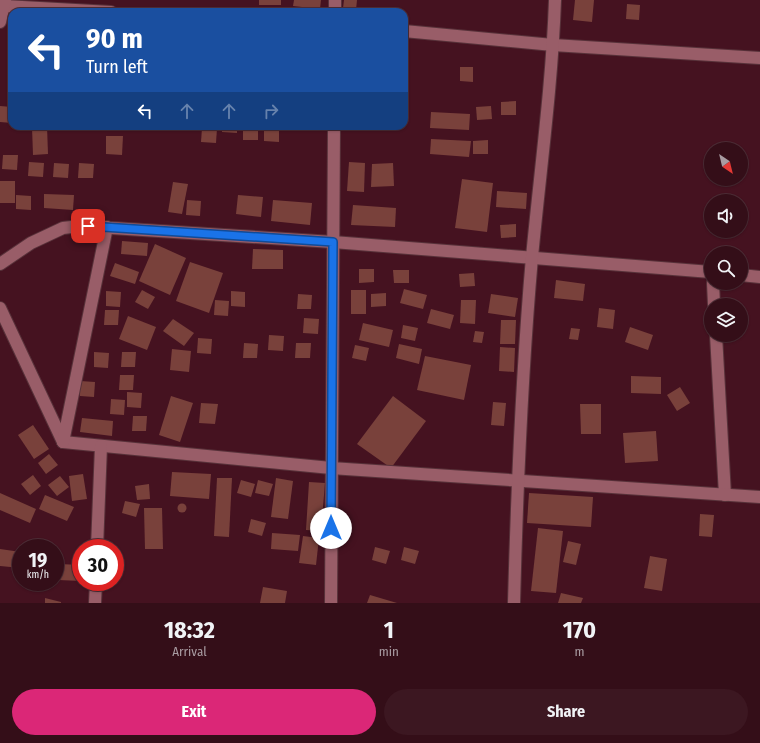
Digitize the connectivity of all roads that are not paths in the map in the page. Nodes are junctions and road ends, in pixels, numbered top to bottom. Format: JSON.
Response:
{"nodes":[{"id":1,"x":555,"y":0,"type":"edge"},
{"id":2,"x":3,"y":4,"type":"edge"},
{"id":3,"x":57,"y":8,"type":"edge"},
{"id":4,"x":0,"y":22,"type":"edge"},
{"id":5,"x":408,"y":31,"type":"edge"},
{"id":6,"x":553,"y":45,"type":"junction"},
{"id":7,"x":760,"y":58,"type":"edge"},
{"id":8,"x":334,"y":130,"type":"edge"},
{"id":9,"x":107,"y":227,"type":"junction"},
{"id":10,"x":333,"y":242,"type":"junction"},
{"id":11,"x":532,"y":258,"type":"junction"},
{"id":12,"x":0,"y":264,"type":"edge"},
{"id":13,"x":704,"y":271,"type":"edge"},
{"id":14,"x":748,"y":276,"type":"edge"},
{"id":15,"x":760,"y":277,"type":"edge"},
{"id":16,"x":0,"y":308,"type":"edge"},
{"id":17,"x":716,"y":342,"type":"edge"},
{"id":18,"x":63,"y":442,"type":"junction"},
{"id":19,"x":101,"y":446,"type":"junction"},
{"id":20,"x":331,"y":468,"type":"junction"},
{"id":21,"x":517,"y":480,"type":"junction"},
{"id":22,"x":726,"y":495,"type":"junction"},
{"id":23,"x":760,"y":497,"type":"edge"},
{"id":24,"x":97,"y":539,"type":"edge"},
{"id":25,"x":96,"y":591,"type":"edge"},
{"id":26,"x":95,"y":603,"type":"edge"},
{"id":27,"x":332,"y":603,"type":"edge"},
{"id":28,"x":514,"y":603,"type":"edge"}],
"edges":[{"from":1,"to":6,"type":"street"},
{"from":2,"to":3,"type":"street"},
{"from":2,"to":4,"type":"street"},
{"from":5,"to":6,"type":"street"},
{"from":6,"to":7,"type":"street"},
{"from":6,"to":11,"type":"street"},
{"from":8,"to":10,"type":"street"},
{"from":9,"to":10,"type":"street"},
{"from":9,"to":12,"type":"street"},
{"from":9,"to":18,"type":"street"},
{"from":10,"to":11,"type":"street"},
{"from":10,"to":20,"type":"street"},
{"from":11,"to":13,"type":"street"},
{"from":11,"to":21,"type":"street"},
{"from":14,"to":15,"type":"street"},
{"from":16,"to":18,"type":"street"},
{"from":17,"to":22,"type":"street"},
{"from":18,"to":19,"type":"street"},
{"from":19,"to":20,"type":"street"},
{"from":19,"to":24,"type":"street"},
{"from":20,"to":21,"type":"street"},
{"from":20,"to":27,"type":"street"},
{"from":21,"to":22,"type":"street"},
{"from":21,"to":28,"type":"street"},
{"from":22,"to":23,"type":"street"},
{"from":25,"to":26,"type":"street"}]}
